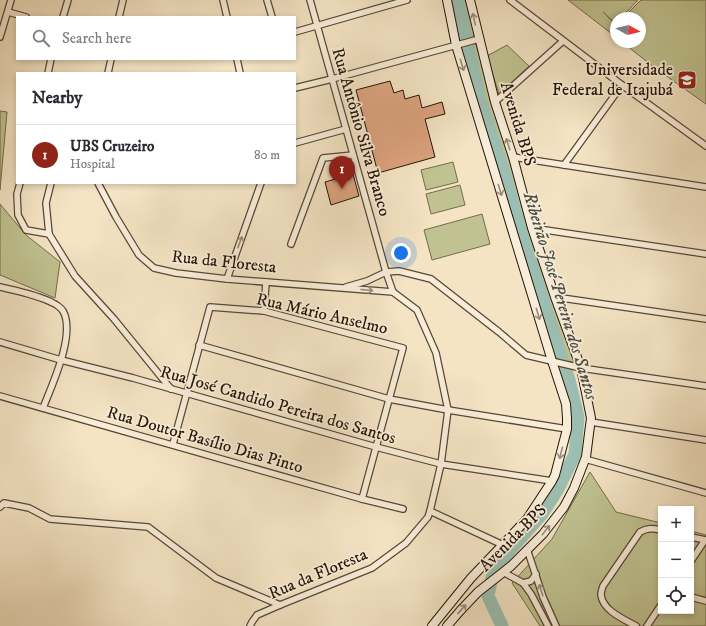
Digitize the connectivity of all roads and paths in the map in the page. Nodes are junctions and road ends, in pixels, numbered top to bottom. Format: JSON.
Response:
{"nodes":[{"id":1,"x":11,"y":0,"type":"edge"},
{"id":2,"x":68,"y":0,"type":"edge"},
{"id":3,"x":123,"y":0,"type":"edge"},
{"id":4,"x":223,"y":0,"type":"edge"},
{"id":5,"x":268,"y":0,"type":"edge"},
{"id":6,"x":310,"y":0,"type":"edge"},
{"id":7,"x":404,"y":0,"type":"edge"},
{"id":8,"x":447,"y":0,"type":"edge"},
{"id":9,"x":470,"y":0,"type":"edge"},
{"id":10,"x":510,"y":0,"type":"edge"},
{"id":11,"x":8,"y":12,"type":"junction"},
{"id":12,"x":22,"y":16,"type":"edge"},
{"id":13,"x":63,"y":16,"type":"edge"},
{"id":14,"x":119,"y":16,"type":"edge"},
{"id":15,"x":227,"y":16,"type":"edge"},
{"id":16,"x":272,"y":16,"type":"edge"},
{"id":17,"x":317,"y":25,"type":"junction"},
{"id":18,"x":296,"y":32,"type":"edge"},
{"id":19,"x":0,"y":37,"type":"edge"},
{"id":20,"x":479,"y":39,"type":"junction"},
{"id":21,"x":563,"y":41,"type":"junction"},
{"id":22,"x":458,"y":45,"type":"junction"},
{"id":23,"x":52,"y":60,"type":"edge"},
{"id":24,"x":111,"y":60,"type":"edge"},
{"id":25,"x":237,"y":60,"type":"edge"},
{"id":26,"x":48,"y":72,"type":"edge"},
{"id":27,"x":109,"y":72,"type":"edge"},
{"id":28,"x":240,"y":72,"type":"edge"},
{"id":29,"x":332,"y":79,"type":"junction"},
{"id":30,"x":622,"y":85,"type":"junction"},
{"id":31,"x":296,"y":88,"type":"edge"},
{"id":32,"x":495,"y":102,"type":"junction"},
{"id":33,"x":346,"y":129,"type":"junction"},
{"id":34,"x":296,"y":143,"type":"edge"},
{"id":35,"x":706,"y":146,"type":"edge"},
{"id":36,"x":353,"y":155,"type":"junction"},
{"id":37,"x":512,"y":157,"type":"junction"},
{"id":38,"x":564,"y":165,"type":"junction"},
{"id":39,"x":20,"y":184,"type":"edge"},
{"id":40,"x":51,"y":184,"type":"edge"},
{"id":41,"x":98,"y":184,"type":"edge"},
{"id":42,"x":261,"y":184,"type":"edge"},
{"id":43,"x":706,"y":187,"type":"edge"},
{"id":44,"x":532,"y":228,"type":"junction"},
{"id":45,"x":49,"y":234,"type":"junction"},
{"id":46,"x":291,"y":244,"type":"dead end"},
{"id":47,"x":706,"y":254,"type":"edge"},
{"id":48,"x":386,"y":272,"type":"junction"},
{"id":49,"x":227,"y":279,"type":"junction"},
{"id":50,"x":266,"y":282,"type":"junction"},
{"id":51,"x":0,"y":287,"type":"edge"},
{"id":52,"x":342,"y":288,"type":"junction"},
{"id":53,"x":393,"y":292,"type":"junction"},
{"id":54,"x":555,"y":297,"type":"junction"},
{"id":55,"x":264,"y":311,"type":"junction"},
{"id":56,"x":706,"y":319,"type":"edge"},
{"id":57,"x":0,"y":342,"type":"edge"},
{"id":58,"x":199,"y":345,"type":"junction"},
{"id":59,"x":61,"y":360,"type":"junction"},
{"id":60,"x":553,"y":361,"type":"junction"},
{"id":61,"x":579,"y":368,"type":"junction"},
{"id":62,"x":706,"y":386,"type":"edge"},
{"id":63,"x":171,"y":389,"type":"junction"},
{"id":64,"x":187,"y":394,"type":"junction"},
{"id":65,"x":0,"y":396,"type":"edge"},
{"id":66,"x":389,"y":399,"type":"junction"},
{"id":67,"x":43,"y":408,"type":"junction"},
{"id":68,"x":448,"y":410,"type":"junction"},
{"id":69,"x":591,"y":422,"type":"junction"},
{"id":70,"x":567,"y":429,"type":"junction"},
{"id":71,"x":706,"y":440,"type":"edge"},
{"id":72,"x":173,"y":444,"type":"junction"},
{"id":73,"x":376,"y":447,"type":"junction"},
{"id":74,"x":589,"y":461,"type":"junction"},
{"id":75,"x":441,"y":464,"type":"junction"},
{"id":76,"x":552,"y":481,"type":"junction"},
{"id":77,"x":706,"y":493,"type":"edge"},
{"id":78,"x":362,"y":499,"type":"junction"},
{"id":79,"x":0,"y":507,"type":"edge"},
{"id":80,"x":403,"y":509,"type":"dead end"},
{"id":81,"x":430,"y":511,"type":"junction"},
{"id":82,"x":658,"y":529,"type":"edge"},
{"id":83,"x":694,"y":538,"type":"edge"},
{"id":84,"x":705,"y":540,"type":"edge"},
{"id":85,"x":502,"y":545,"type":"junction"},
{"id":86,"x":527,"y":549,"type":"junction"},
{"id":87,"x":694,"y":556,"type":"edge"},
{"id":88,"x":501,"y":574,"type":"junction"},
{"id":89,"x":536,"y":574,"type":"junction"},
{"id":90,"x":523,"y":583,"type":"junction"},
{"id":91,"x":694,"y":598,"type":"edge"},
{"id":92,"x":706,"y":600,"type":"edge"},
{"id":93,"x":280,"y":605,"type":"junction"},
{"id":94,"x":658,"y":610,"type":"edge"},
{"id":95,"x":250,"y":626,"type":"edge"},
{"id":96,"x":432,"y":626,"type":"edge"},
{"id":97,"x":447,"y":626,"type":"edge"},
{"id":98,"x":548,"y":626,"type":"edge"},
{"id":99,"x":556,"y":626,"type":"edge"},
{"id":100,"x":636,"y":626,"type":"edge"},
{"id":101,"x":647,"y":626,"type":"edge"}],
"edges":[{"from":1,"to":11,"type":"street"},
{"from":2,"to":13,"type":"street"},
{"from":3,"to":14,"type":"street"},
{"from":4,"to":15,"type":"street"},
{"from":5,"to":16,"type":"street"},
{"from":6,"to":17,"type":"street","name":"Rua Antônio Silva Branco"},
{"from":7,"to":17,"type":"street"},
{"from":8,"to":22,"type":"main road","name":"Avenida BPS"},
{"from":20,"to":9,"type":"main road","name":"Avenida BPS","one_way":true},
{"from":10,"to":21,"type":"street"},
{"from":11,"to":12,"type":"street"},
{"from":11,"to":19,"type":"street"},
{"from":17,"to":18,"type":"street"},
{"from":17,"to":29,"type":"street","name":"Rua Antônio Silva Branco"},
{"from":20,"to":22,"type":"street"},
{"from":20,"to":32,"type":"main road","name":"Avenida BPS"},
{"from":21,"to":30,"type":"street"},
{"from":21,"to":32,"type":"street"},
{"from":22,"to":29,"type":"street"},
{"from":22,"to":60,"type":"main road","name":"Avenida BPS","one_way":true},
{"from":23,"to":26,"type":"street"},
{"from":24,"to":27,"type":"street"},
{"from":25,"to":28,"type":"street"},
{"from":29,"to":31,"type":"street"},
{"from":29,"to":33,"type":"street","name":"Rua Antônio Silva Branco"},
{"from":30,"to":35,"type":"street"},
{"from":30,"to":38,"type":"street"},
{"from":37,"to":32,"type":"main road","name":"Avenida BPS","one_way":true},
{"from":33,"to":34,"type":"street"},
{"from":33,"to":36,"type":"street","name":"Rua Antônio Silva Branco"},
{"from":36,"to":46,"type":"street"},
{"from":36,"to":48,"type":"street","name":"Rua Antônio Silva Branco"},
{"from":37,"to":38,"type":"street"},
{"from":37,"to":44,"type":"main road","name":"Avenida BPS"},
{"from":38,"to":43,"type":"street"},
{"from":39,"to":45,"type":"street"},
{"from":40,"to":45,"type":"street"},
{"from":41,"to":49,"type":"street","name":"Rua da Floresta"},
{"from":49,"to":42,"type":"street","one_way":true},
{"from":44,"to":47,"type":"street"},
{"from":44,"to":54,"type":"main road","name":"Avenida BPS"},
{"from":45,"to":63,"type":"street"},
{"from":48,"to":52,"type":"street"},
{"from":48,"to":53,"type":"street"},
{"from":48,"to":60,"type":"street"},
{"from":49,"to":50,"type":"street","name":"Rua da Floresta"},
{"from":50,"to":52,"type":"street","name":"Rua da Floresta"},
{"from":50,"to":55,"type":"street"},
{"from":51,"to":59,"type":"street"},
{"from":52,"to":53,"type":"street","name":"Rua da Floresta","one_way":true},
{"from":53,"to":68,"type":"street","name":"Rua da Floresta"},
{"from":54,"to":56,"type":"street"},
{"from":54,"to":61,"type":"main road","name":"Avenida BPS"},
{"from":55,"to":58,"type":"street","name":"Rua Mário Anselmo"},
{"from":55,"to":66,"type":"street","name":"Rua Mário Anselmo"},
{"from":57,"to":59,"type":"street","name":"Rua José Candido Pereira dos Santos"},
{"from":58,"to":64,"type":"street"},
{"from":58,"to":66,"type":"street"},
{"from":59,"to":63,"type":"street","name":"Rua José Candido Pereira dos Santos"},
{"from":59,"to":67,"type":"street"},
{"from":60,"to":61,"type":"street"},
{"from":60,"to":70,"type":"main road","name":"Avenida BPS"},
{"from":61,"to":62,"type":"street"},
{"from":61,"to":69,"type":"main road","name":"Avenida BPS"},
{"from":63,"to":64,"type":"street","name":"Rua José Candido Pereira dos Santos"},
{"from":64,"to":72,"type":"street"},
{"from":64,"to":73,"type":"street","name":"Rua José Candido Pereira dos Santos"},
{"from":65,"to":67,"type":"street","name":"Rua Doutor Basílio Dias Pinto"},
{"from":66,"to":68,"type":"street"},
{"from":66,"to":73,"type":"street"},
{"from":67,"to":72,"type":"street","name":"Rua Doutor Basílio Dias Pinto"},
{"from":68,"to":70,"type":"street"},
{"from":68,"to":75,"type":"street","name":"Rua da Floresta"},
{"from":69,"to":71,"type":"street"},
{"from":69,"to":74,"type":"main road","name":"Avenida BPS"},
{"from":70,"to":76,"type":"main road","name":"Avenida BPS","one_way":true},
{"from":72,"to":78,"type":"street","name":"Rua Doutor Basílio Dias Pinto"},
{"from":73,"to":75,"type":"street","name":"Rua José Candido Pereira dos Santos"},
{"from":73,"to":78,"type":"street"},
{"from":74,"to":77,"type":"street"},
{"from":86,"to":74,"type":"main road","name":"Avenida BPS","one_way":true},
{"from":75,"to":76,"type":"street","name":"Rua José Candido Pereira dos Santos"},
{"from":75,"to":81,"type":"street","name":"Rua da Floresta"},
{"from":76,"to":85,"type":"main road","name":"Avenida BPS"},
{"from":78,"to":80,"type":"street","name":"Rua Doutor Basílio Dias Pinto"},
{"from":79,"to":93,"type":"street"},
{"from":81,"to":85,"type":"street"},
{"from":81,"to":93,"type":"street","name":"Rua da Floresta"},
{"from":82,"to":100,"type":"street"},
{"from":83,"to":84,"type":"street"},
{"from":84,"to":87,"type":"street"},
{"from":85,"to":96,"type":"main road","name":"Avenida BPS"},
{"from":86,"to":88,"type":"main road","name":"Avenida BPS"},
{"from":86,"to":89,"type":"street"},
{"from":88,"to":90,"type":"street"},
{"from":97,"to":88,"type":"main road","name":"Avenida BPS","one_way":true},
{"from":89,"to":90,"type":"street"},
{"from":99,"to":89,"type":"street","one_way":true},
{"from":90,"to":98,"type":"street"},
{"from":91,"to":92,"type":"street"},
{"from":93,"to":95,"type":"street","name":"Rua da Floresta"},
{"from":94,"to":101,"type":"street"}]}
